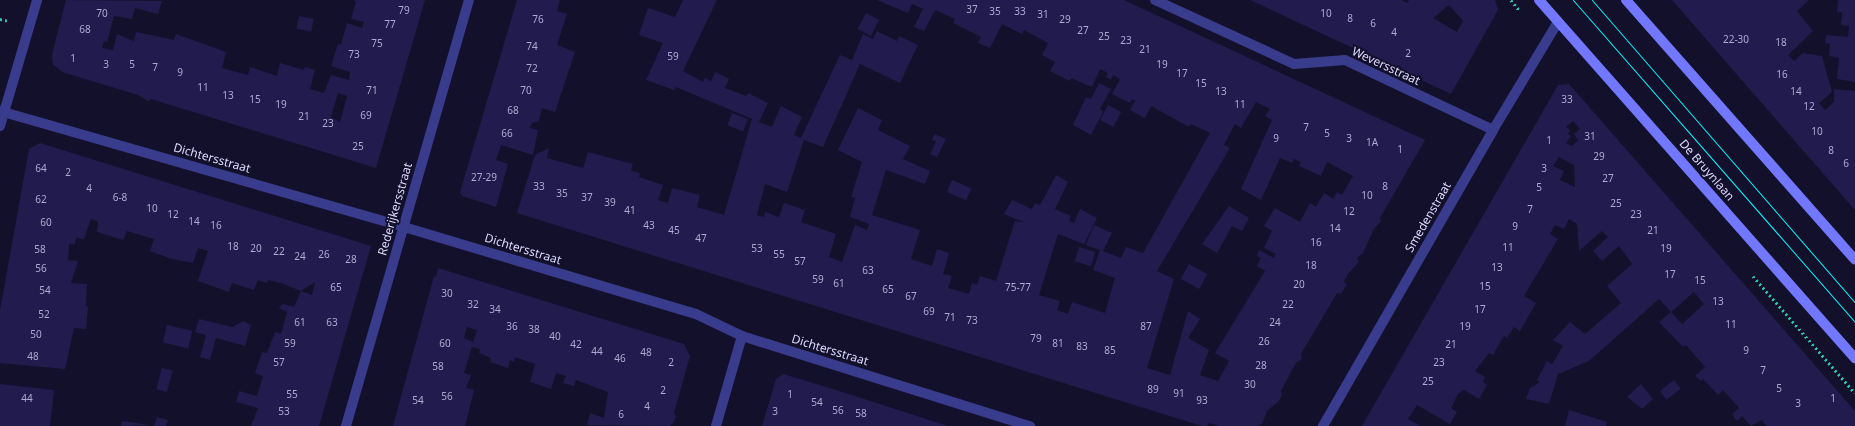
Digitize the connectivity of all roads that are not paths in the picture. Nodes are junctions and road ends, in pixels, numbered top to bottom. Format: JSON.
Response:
{"nodes":[{"id":1,"x":37,"y":0,"type":"edge"},
{"id":2,"x":470,"y":0,"type":"edge"},
{"id":3,"x":1154,"y":0,"type":"edge"},
{"id":4,"x":1539,"y":0,"type":"edge"},
{"id":5,"x":1626,"y":0,"type":"edge"},
{"id":6,"x":1558,"y":22,"type":"junction"},
{"id":7,"x":1,"y":112,"type":"edge"},
{"id":8,"x":0,"y":126,"type":"edge"},
{"id":9,"x":1493,"y":130,"type":"junction"},
{"id":10,"x":404,"y":227,"type":"junction"},
{"id":11,"x":1855,"y":260,"type":"edge"},
{"id":12,"x":742,"y":336,"type":"junction"},
{"id":13,"x":1855,"y":358,"type":"edge"},
{"id":14,"x":346,"y":426,"type":"edge"},
{"id":15,"x":716,"y":426,"type":"edge"},
{"id":16,"x":1030,"y":426,"type":"edge"},
{"id":17,"x":1323,"y":426,"type":"edge"}],
"edges":[{"from":1,"to":7,"type":"street"},
{"from":2,"to":10,"type":"street","name":"Rederijkersstraat"},
{"from":3,"to":9,"type":"street","name":"Weversstraat"},
{"from":4,"to":6,"type":"main road","name":"De Bruynlaan"},
{"from":5,"to":11,"type":"main road"},
{"from":6,"to":9,"type":"street","name":"Smedenstraat"},
{"from":6,"to":13,"type":"main road","name":"De Bruynlaan"},
{"from":7,"to":8,"type":"street"},
{"from":7,"to":10,"type":"street","name":"Dichtersstraat"},
{"from":9,"to":17,"type":"street","name":"Smedenstraat"},
{"from":10,"to":12,"type":"street","name":"Dichtersstraat"},
{"from":10,"to":14,"type":"street","name":"Rederijkersstraat"},
{"from":12,"to":15,"type":"street"},
{"from":12,"to":16,"type":"street","name":"Dichtersstraat"}]}
